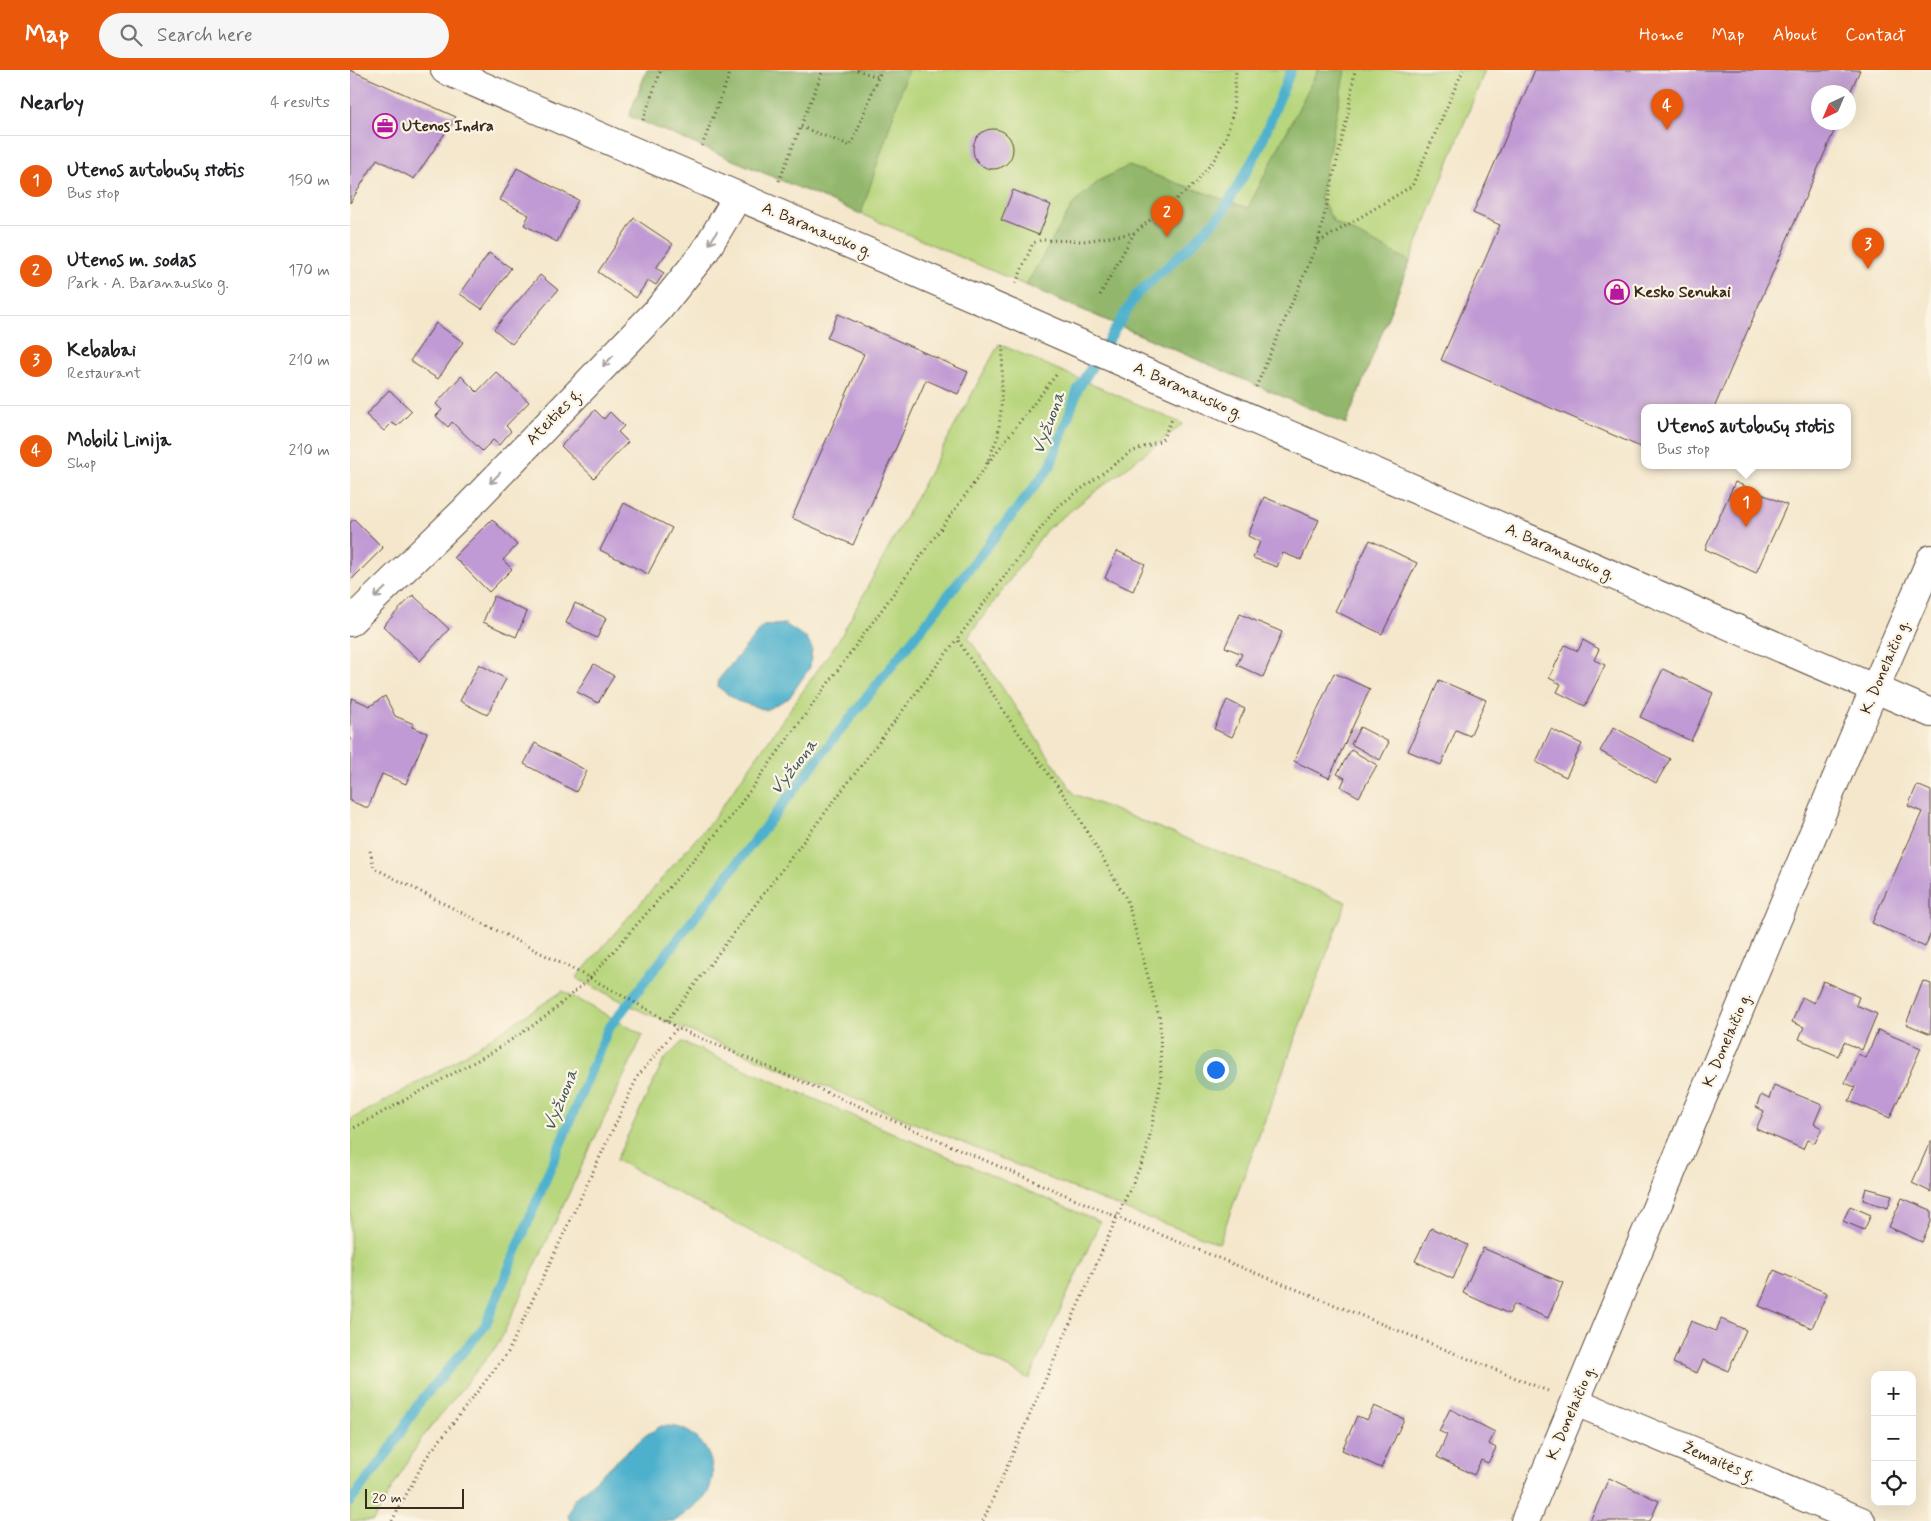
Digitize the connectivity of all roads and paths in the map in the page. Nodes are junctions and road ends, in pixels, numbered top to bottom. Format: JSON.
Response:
{"nodes":[{"id":1,"x":445,"y":70,"type":"edge"},
{"id":2,"x":662,"y":70,"type":"edge"},
{"id":3,"x":731,"y":70,"type":"edge"},
{"id":4,"x":824,"y":70,"type":"edge"},
{"id":5,"x":857,"y":70,"type":"edge"},
{"id":6,"x":880,"y":70,"type":"edge"},
{"id":7,"x":1236,"y":70,"type":"edge"},
{"id":8,"x":1355,"y":70,"type":"edge"},
{"id":9,"x":1464,"y":70,"type":"edge"},
{"id":10,"x":878,"y":77,"type":"junction"},
{"id":11,"x":642,"y":120,"type":"dead end"},
{"id":12,"x":801,"y":127,"type":"junction"},
{"id":13,"x":702,"y":146,"type":"dead end"},
{"id":14,"x":780,"y":179,"type":"dead end"},
{"id":15,"x":738,"y":196,"type":"junction"},
{"id":16,"x":1134,"y":233,"type":"junction"},
{"id":17,"x":1318,"y":242,"type":"junction"},
{"id":18,"x":1025,"y":262,"type":"dead end"},
{"id":19,"x":1100,"y":295,"type":"dead end"},
{"id":20,"x":1015,"y":315,"type":"junction"},
{"id":21,"x":1056,"y":375,"type":"dead end"},
{"id":22,"x":1244,"y":415,"type":"junction"},
{"id":23,"x":1173,"y":419,"type":"dead end"},
{"id":24,"x":985,"y":468,"type":"junction"},
{"id":25,"x":1931,"y":559,"type":"edge"},
{"id":26,"x":350,"y":622,"type":"edge"},
{"id":27,"x":957,"y":639,"type":"junction"},
{"id":28,"x":1874,"y":690,"type":"junction"},
{"id":29,"x":1931,"y":713,"type":"edge"},
{"id":30,"x":370,"y":851,"type":"dead end"},
{"id":31,"x":590,"y":978,"type":"junction"},
{"id":32,"x":667,"y":1021,"type":"junction"},
{"id":33,"x":678,"y":1028,"type":"junction"},
{"id":34,"x":350,"y":1130,"type":"edge"},
{"id":35,"x":1117,"y":1217,"type":"junction"},
{"id":36,"x":1576,"y":1402,"type":"junction"},
{"id":37,"x":392,"y":1521,"type":"edge"},
{"id":38,"x":983,"y":1521,"type":"edge"},
{"id":39,"x":1525,"y":1521,"type":"edge"},
{"id":40,"x":1861,"y":1521,"type":"edge"}],
"edges":[{"from":1,"to":15,"type":"street","name":"A. Baranausko g."},
{"from":2,"to":11,"type":"path"},
{"from":3,"to":13,"type":"path"},
{"from":4,"to":12,"type":"path"},
{"from":5,"to":10,"type":"path"},
{"from":6,"to":10,"type":"path"},
{"from":7,"to":16,"type":"path"},
{"from":8,"to":17,"type":"path"},
{"from":9,"to":17,"type":"path"},
{"from":10,"to":12,"type":"path"},
{"from":12,"to":14,"type":"path"},
{"from":15,"to":20,"type":"street","name":"A. Baranausko g."},
{"from":15,"to":26,"type":"street","name":"Ateities g.","one_way":true},
{"from":16,"to":18,"type":"path"},
{"from":16,"to":19,"type":"path"},
{"from":17,"to":22,"type":"path"},
{"from":20,"to":22,"type":"street","name":"A. Baranausko g.","bridge":true},
{"from":20,"to":24,"type":"path"},
{"from":21,"to":24,"type":"path"},
{"from":22,"to":28,"type":"street","name":"A. Baranausko g."},
{"from":23,"to":27,"type":"path"},
{"from":24,"to":31,"type":"path"},
{"from":25,"to":28,"type":"street","name":"K. Donelaičio g."},
{"from":27,"to":32,"type":"path"},
{"from":27,"to":35,"type":"path"},
{"from":28,"to":29,"type":"street","name":"A. Baranausko g."},
{"from":28,"to":36,"type":"street","name":"K. Donelaičio g."},
{"from":30,"to":31,"type":"path"},
{"from":31,"to":32,"type":"path"},
{"from":31,"to":34,"type":"path"},
{"from":32,"to":33,"type":"path"},
{"from":33,"to":35,"type":"path"},
{"from":33,"to":37,"type":"path"},
{"from":35,"to":36,"type":"path"},
{"from":35,"to":38,"type":"path"},
{"from":36,"to":39,"type":"street","name":"K. Donelaičio g."},
{"from":36,"to":40,"type":"street","name":"Žemaitės g."}]}
